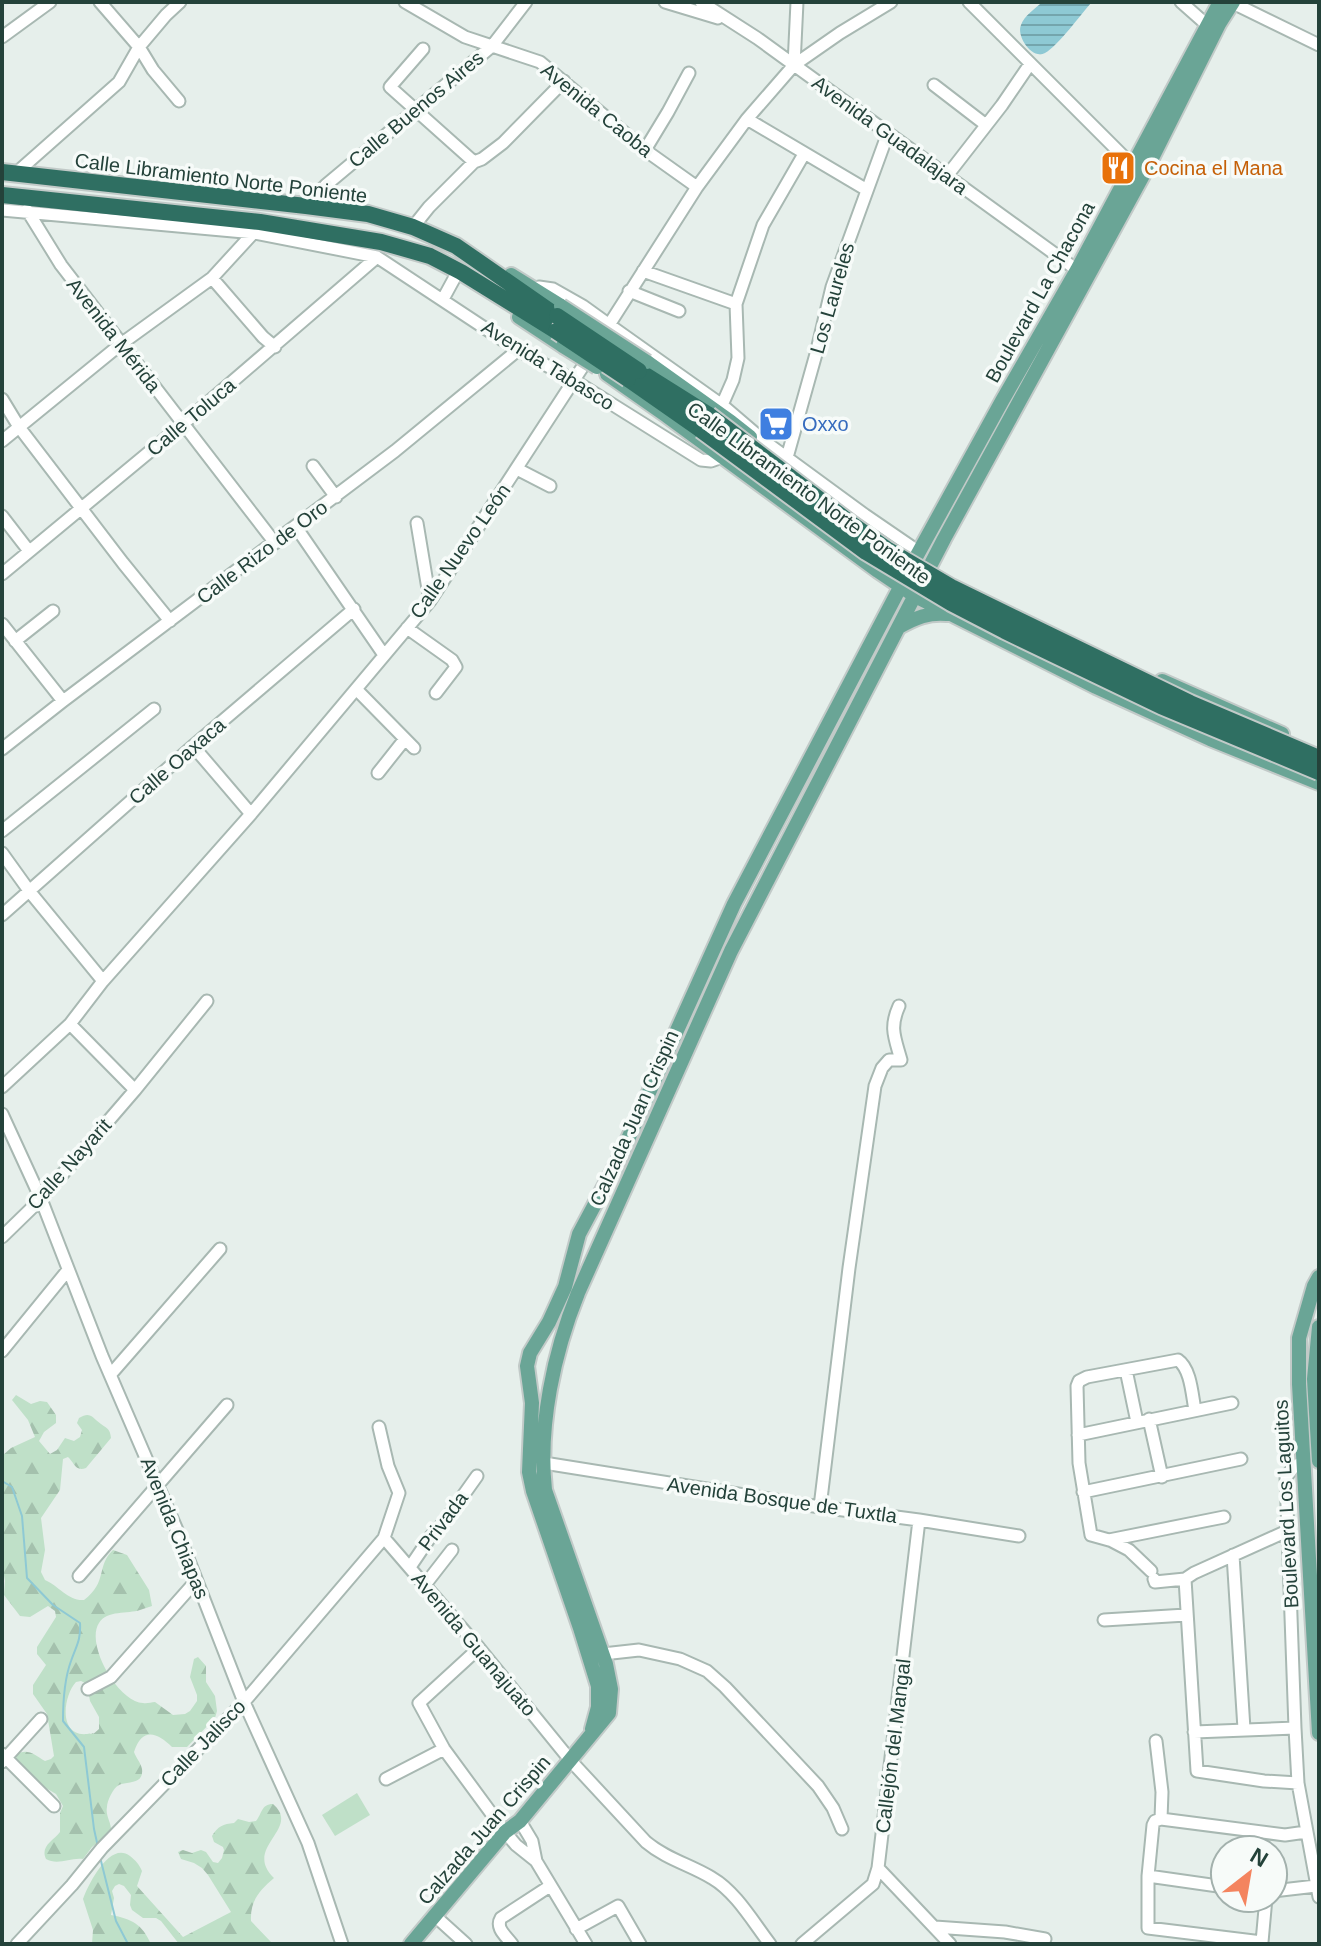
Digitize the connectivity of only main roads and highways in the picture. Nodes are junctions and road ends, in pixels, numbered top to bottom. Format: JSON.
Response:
{"nodes":[{"id":1,"x":1220,"y":2,"type":"edge"},
{"id":2,"x":1233,"y":2,"type":"edge"},
{"id":3,"x":1173,"y":102,"type":"junction"},
{"id":4,"x":8,"y":173,"type":"edge"},
{"id":5,"x":2,"y":195,"type":"edge"},
{"id":6,"x":430,"y":256,"type":"junction"},
{"id":7,"x":475,"y":259,"type":"junction"},
{"id":8,"x":1077,"y":280,"type":"junction"},
{"id":9,"x":559,"y":325,"type":"junction"},
{"id":10,"x":638,"y":371,"type":"junction"},
{"id":11,"x":711,"y":417,"type":"junction"},
{"id":12,"x":944,"y":539,"type":"joint"},
{"id":13,"x":917,"y":555,"type":"junction"},
{"id":14,"x":930,"y":568,"type":"junction"},
{"id":15,"x":878,"y":571,"type":"junction"},
{"id":16,"x":900,"y":587,"type":"junction"},
{"id":17,"x":915,"y":596,"type":"junction"},
{"id":18,"x":887,"y":615,"type":"junction"},
{"id":19,"x":955,"y":615,"type":"junction"},
{"id":20,"x":899,"y":627,"type":"junction"},
{"id":21,"x":1319,"y":750,"type":"edge"},
{"id":22,"x":1319,"y":758,"type":"edge"},
{"id":23,"x":1319,"y":772,"type":"edge"},
{"id":24,"x":1319,"y":783,"type":"edge"},
{"id":25,"x":1319,"y":1277,"type":"edge"},
{"id":26,"x":1319,"y":1327,"type":"edge"},
{"id":27,"x":532,"y":1350,"type":"junction"},
{"id":28,"x":557,"y":1358,"type":"junction"},
{"id":29,"x":527,"y":1366,"type":"junction"},
{"id":30,"x":553,"y":1375,"type":"junction"},
{"id":31,"x":1319,"y":1461,"type":"edge"},
{"id":32,"x":1314,"y":1569,"type":"edge"},
{"id":33,"x":1319,"y":1733,"type":"edge"},
{"id":34,"x":586,"y":1742,"type":"junction"},
{"id":35,"x":411,"y":1944,"type":"edge"}],
"edges":[{"from":1,"to":3,"type":"main road","name":"Boulevard La Chacona"},
{"from":2,"to":3,"type":"main road","name":"Boulevard La Chacona"},
{"from":3,"to":8,"type":"main road","name":"Boulevard La Chacona"},
{"from":3,"to":8,"type":"main road","name":"Boulevard La Chacona"},
{"from":4,"to":7,"type":"highway","name":"Calle Libramiento Norte Poniente"},
{"from":5,"to":6,"type":"highway","name":"Calle Libramiento Norte Poniente"},
{"from":6,"to":9,"type":"highway","name":"Calle Libramiento Norte Poniente"},
{"from":6,"to":9,"type":"main road","name":"Calle Libramiento Norte Poniente"},
{"from":7,"to":9,"type":"highway","name":"Calle Libramiento Norte Poniente"},
{"from":7,"to":9,"type":"main road","name":"Calle Libramiento Norte Poniente"},
{"from":8,"to":12,"type":"main road","name":"Boulevard La Chacona"},
{"from":8,"to":13,"type":"main road","name":"Boulevard La Chacona"},
{"from":9,"to":10,"type":"highway","name":"Calle Libramiento Norte Poniente","bridge":true},
{"from":9,"to":10,"type":"main road","name":"Calle Libramiento Norte Poniente","bridge":true},
{"from":9,"to":15,"type":"main road","name":"Calle Libramiento Norte Poniente","bridge":true},
{"from":10,"to":11,"type":"highway","name":"Calle Libramiento Norte Poniente"},
{"from":10,"to":13,"type":"main road","name":"Calle Libramiento Norte Poniente"},
{"from":11,"to":22,"type":"highway","name":"Calle Libramiento Norte Poniente","bridge":true},
{"from":11,"to":23,"type":"highway","name":"Calle Libramiento Norte Poniente","bridge":true},
{"from":12,"to":14,"type":"main road","name":"Calzada Juan Crispin"},
{"from":13,"to":14,"type":"main road","name":"Calle Libramiento Norte Poniente"},
{"from":13,"to":16,"type":"main road","name":"Calzada Juan Crispin"},
{"from":14,"to":17,"type":"main road","name":"Calzada Juan Crispin"},
{"from":14,"to":21,"type":"main road","name":"Calle Libramiento Norte Poniente"},
{"from":15,"to":16,"type":"main road","name":"Calle Libramiento Norte Poniente"},
{"from":15,"to":18,"type":"main road"},
{"from":16,"to":17,"type":"main road","name":"Calle Libramiento Norte Poniente"},
{"from":16,"to":18,"type":"main road","name":"Calzada Juan Crispin"},
{"from":17,"to":19,"type":"main road","name":"Calle Libramiento Norte Poniente"},
{"from":17,"to":20,"type":"main road","name":"Calzada Juan Crispin"},
{"from":18,"to":27,"type":"main road","name":"Calzada Juan Crispin"},
{"from":19,"to":20,"type":"main road"},
{"from":19,"to":24,"type":"main road","name":"Calle Libramiento Norte Poniente"},
{"from":20,"to":28,"type":"main road","name":"Calzada Juan Crispin"},
{"from":25,"to":32,"type":"main road","name":"Boulevard Los Laguitos"},
{"from":26,"to":31,"type":"main road","name":"Boulevard Los Laguitos"},
{"from":27,"to":28,"type":"main road"},
{"from":27,"to":29,"type":"main road","name":"Calzada Juan Crispin"},
{"from":28,"to":30,"type":"main road","name":"Calzada Juan Crispin"},
{"from":29,"to":30,"type":"main road"},
{"from":29,"to":34,"type":"main road","name":"Calzada Juan Crispin"},
{"from":30,"to":34,"type":"main road","name":"Calzada Juan Crispin"},
{"from":32,"to":33,"type":"main road","name":"Boulevard Los Laguitos"},
{"from":34,"to":35,"type":"main road","name":"Calzada Juan Crispin"}]}
